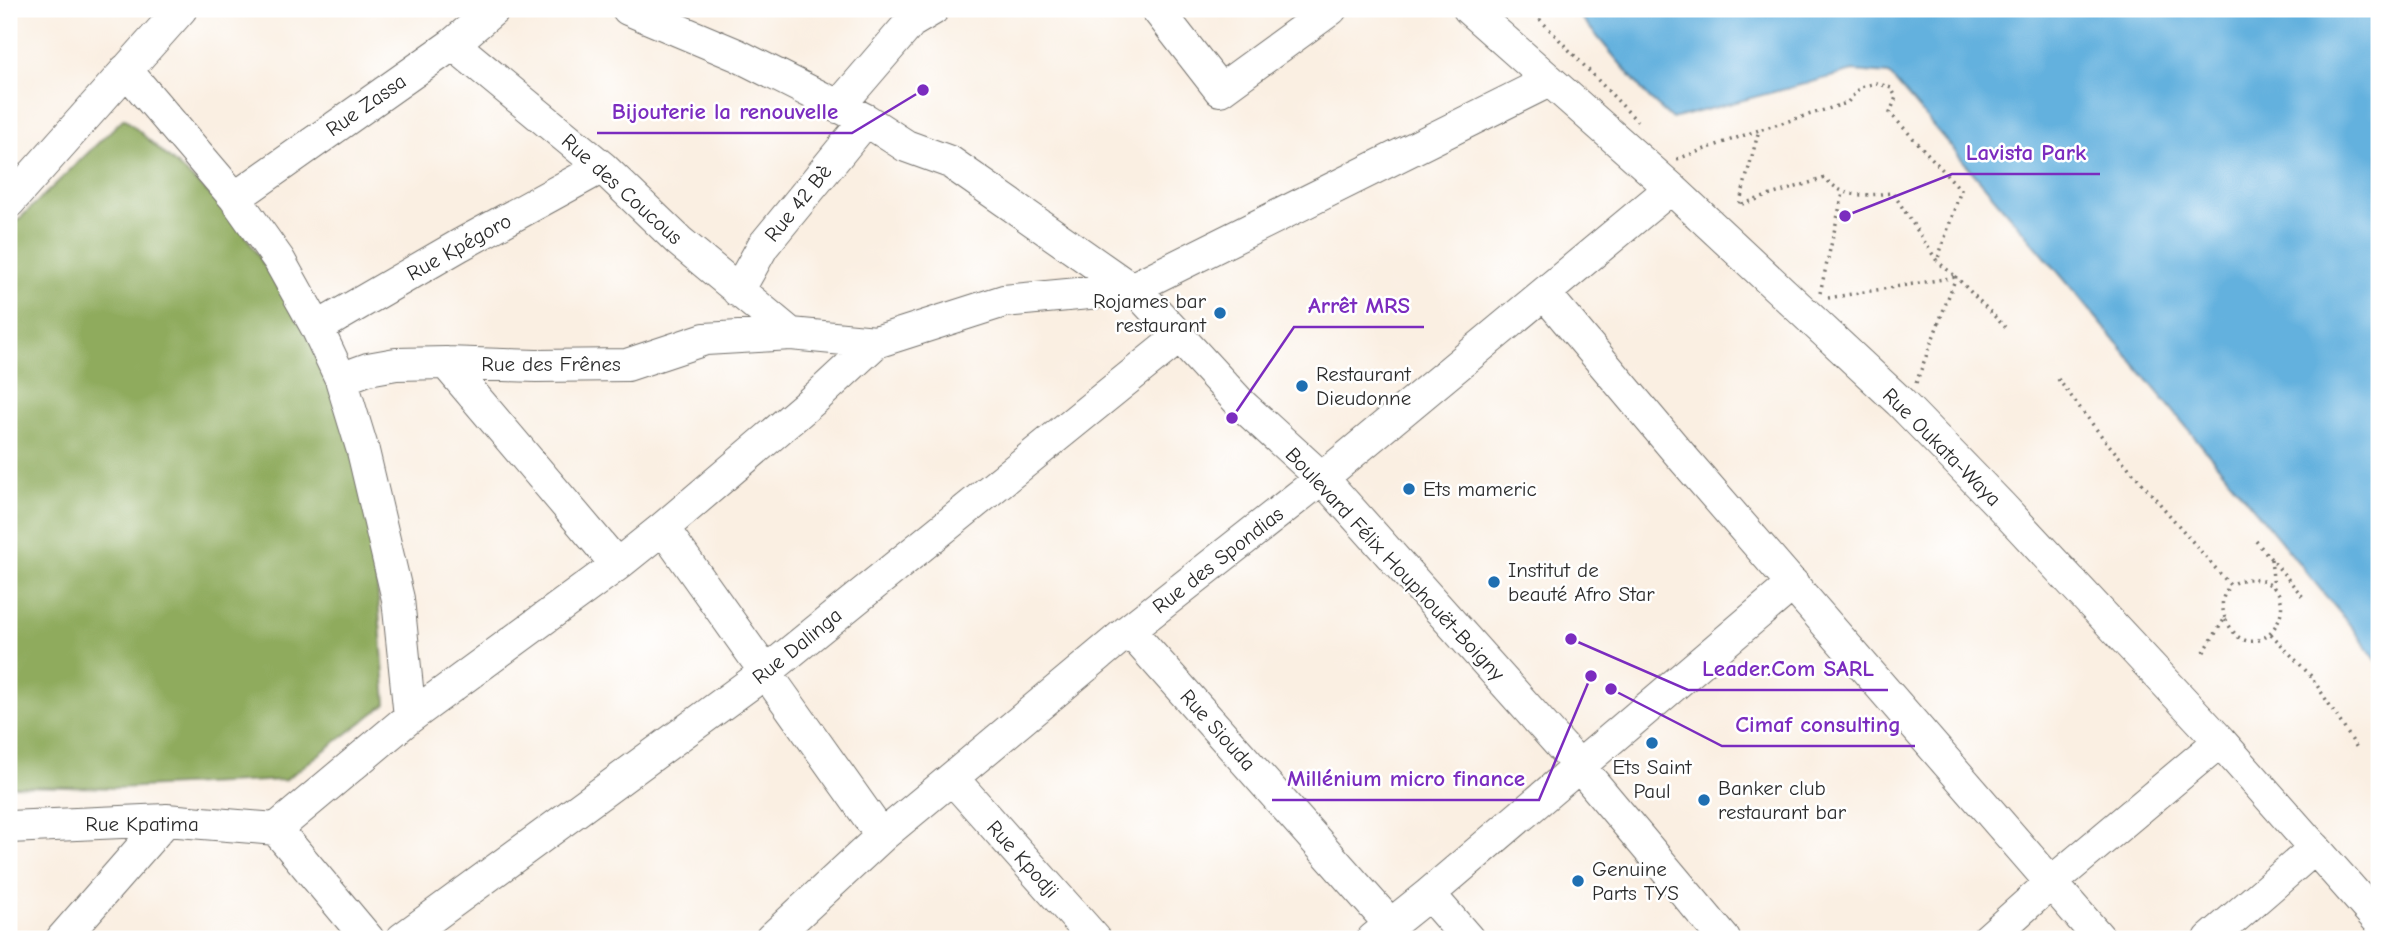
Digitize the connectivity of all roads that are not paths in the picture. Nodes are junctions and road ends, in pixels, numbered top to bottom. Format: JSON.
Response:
{"nodes":[{"id":1,"x":181,"y":9,"type":"edge"},
{"id":2,"x":494,"y":9,"type":"edge"},
{"id":3,"x":628,"y":9,"type":"edge"},
{"id":4,"x":933,"y":9,"type":"edge"},
{"id":5,"x":1157,"y":9,"type":"edge"},
{"id":6,"x":1331,"y":9,"type":"edge"},
{"id":7,"x":1469,"y":9,"type":"edge"},
{"id":8,"x":453,"y":44,"type":"junction"},
{"id":9,"x":126,"y":70,"type":"junction"},
{"id":10,"x":1549,"y":81,"type":"junction"},
{"id":11,"x":838,"y":107,"type":"junction"},
{"id":12,"x":866,"y":120,"type":"junction"},
{"id":13,"x":602,"y":167,"type":"junction"},
{"id":14,"x":1678,"y":178,"type":"junction"},
{"id":15,"x":235,"y":198,"type":"junction"},
{"id":16,"x":9,"y":202,"type":"edge"},
{"id":17,"x":1131,"y":289,"type":"junction"},
{"id":18,"x":738,"y":291,"type":"junction"},
{"id":19,"x":1545,"y":294,"type":"junction"},
{"id":20,"x":317,"y":328,"type":"junction"},
{"id":21,"x":791,"y":334,"type":"junction"},
{"id":22,"x":1179,"y":337,"type":"junction"},
{"id":23,"x":876,"y":342,"type":"junction"},
{"id":24,"x":446,"y":363,"type":"junction"},
{"id":25,"x":341,"y":379,"type":"junction"},
{"id":26,"x":1322,"y":478,"type":"junction"},
{"id":27,"x":663,"y":528,"type":"junction"},
{"id":28,"x":617,"y":565,"type":"junction"},
{"id":29,"x":1793,"y":584,"type":"junction"},
{"id":30,"x":1129,"y":630,"type":"junction"},
{"id":31,"x":766,"y":672,"type":"junction"},
{"id":32,"x":410,"y":717,"type":"junction"},
{"id":33,"x":2220,"y":741,"type":"junction"},
{"id":34,"x":1579,"y":766,"type":"junction"},
{"id":35,"x":952,"y":778,"type":"junction"},
{"id":36,"x":166,"y":820,"type":"junction"},
{"id":37,"x":9,"y":827,"type":"edge"},
{"id":38,"x":276,"y":829,"type":"junction"},
{"id":39,"x":882,"y":836,"type":"junction"},
{"id":40,"x":2315,"y":848,"type":"junction"},
{"id":41,"x":2052,"y":882,"type":"junction"},
{"id":42,"x":1429,"y":894,"type":"junction"},
{"id":43,"x":2379,"y":921,"type":"edge"},
{"id":44,"x":1381,"y":932,"type":"edge"},
{"id":45,"x":62,"y":939,"type":"edge"},
{"id":46,"x":368,"y":939,"type":"edge"},
{"id":47,"x":402,"y":939,"type":"edge"},
{"id":48,"x":771,"y":939,"type":"edge"},
{"id":49,"x":1095,"y":939,"type":"edge"},
{"id":50,"x":1468,"y":939,"type":"edge"},
{"id":51,"x":1724,"y":939,"type":"edge"},
{"id":52,"x":1988,"y":939,"type":"edge"},
{"id":53,"x":2100,"y":939,"type":"edge"},
{"id":54,"x":2210,"y":939,"type":"edge"}],
"edges":[{"from":1,"to":9,"type":"street"},
{"from":2,"to":8,"type":"street","name":"Rue Zassa"},
{"from":3,"to":11,"type":"street","name":"Boulevard Félix Houphouët-Boigny"},
{"from":4,"to":11,"type":"street"},
{"from":5,"to":6,"type":"street"},
{"from":7,"to":10,"type":"street","name":"Rue Oukata-Waya"},
{"from":8,"to":13,"type":"street","name":"Rue des Coucous"},
{"from":8,"to":15,"type":"street","name":"Rue Zassa"},
{"from":9,"to":15,"type":"street"},
{"from":9,"to":16,"type":"street"},
{"from":10,"to":14,"type":"street","name":"Rue Oukata-Waya"},
{"from":10,"to":17,"type":"street"},
{"from":11,"to":12,"type":"street","name":"Boulevard Félix Houphouët-Boigny"},
{"from":12,"to":17,"type":"street","name":"Boulevard Félix Houphouët-Boigny"},
{"from":12,"to":18,"type":"street","name":"Rue 42 Bè"},
{"from":13,"to":18,"type":"street","name":"Rue des Coucous"},
{"from":13,"to":20,"type":"street","name":"Rue Kpégoro"},
{"from":14,"to":19,"type":"street","name":"Rue des Spondias"},
{"from":14,"to":33,"type":"street","name":"Rue Oukata-Waya"},
{"from":15,"to":20,"type":"street"},
{"from":17,"to":22,"type":"street","name":"Boulevard Félix Houphouët-Boigny"},
{"from":17,"to":23,"type":"street","name":"Rue des Frênes"},
{"from":18,"to":21,"type":"street","name":"Rue des Coucous"},
{"from":19,"to":26,"type":"street","name":"Rue des Spondias"},
{"from":19,"to":29,"type":"street"},
{"from":20,"to":25,"type":"street"},
{"from":21,"to":23,"type":"street","name":"Rue des Frênes"},
{"from":21,"to":24,"type":"street","name":"Rue des Frênes"},
{"from":22,"to":26,"type":"street","name":"Boulevard Félix Houphouët-Boigny"},
{"from":22,"to":31,"type":"street","name":"Rue Dalinga"},
{"from":23,"to":27,"type":"street"},
{"from":24,"to":25,"type":"street","name":"Rue des Frênes"},
{"from":24,"to":28,"type":"street"},
{"from":25,"to":32,"type":"street"},
{"from":26,"to":30,"type":"street","name":"Rue des Spondias"},
{"from":26,"to":34,"type":"street","name":"Boulevard Félix Houphouët-Boigny"},
{"from":27,"to":28,"type":"street"},
{"from":27,"to":31,"type":"street"},
{"from":28,"to":32,"type":"street"},
{"from":29,"to":34,"type":"street"},
{"from":29,"to":41,"type":"street"},
{"from":30,"to":35,"type":"street","name":"Rue des Spondias"},
{"from":30,"to":44,"type":"street","name":"Rue Siouda"},
{"from":31,"to":39,"type":"street"},
{"from":31,"to":47,"type":"street","name":"Rue Dalinga"},
{"from":32,"to":38,"type":"street"},
{"from":33,"to":40,"type":"street","name":"Rue Oukata-Waya"},
{"from":33,"to":41,"type":"street"},
{"from":34,"to":42,"type":"street"},
{"from":34,"to":51,"type":"street","name":"Boulevard Félix Houphouët-Boigny"},
{"from":35,"to":39,"type":"street","name":"Rue des Spondias"},
{"from":35,"to":49,"type":"street","name":"Rue Kpodji"},
{"from":36,"to":37,"type":"street","name":"Rue Kpatima"},
{"from":36,"to":38,"type":"street","name":"Rue Kpatima"},
{"from":36,"to":45,"type":"street"},
{"from":38,"to":46,"type":"street"},
{"from":39,"to":48,"type":"street","name":"Rue des Spondias"},
{"from":40,"to":43,"type":"street","name":"Rue Oukata-Waya"},
{"from":40,"to":54,"type":"street"},
{"from":41,"to":52,"type":"street"},
{"from":41,"to":53,"type":"street"},
{"from":42,"to":44,"type":"street"},
{"from":42,"to":50,"type":"street"}]}
